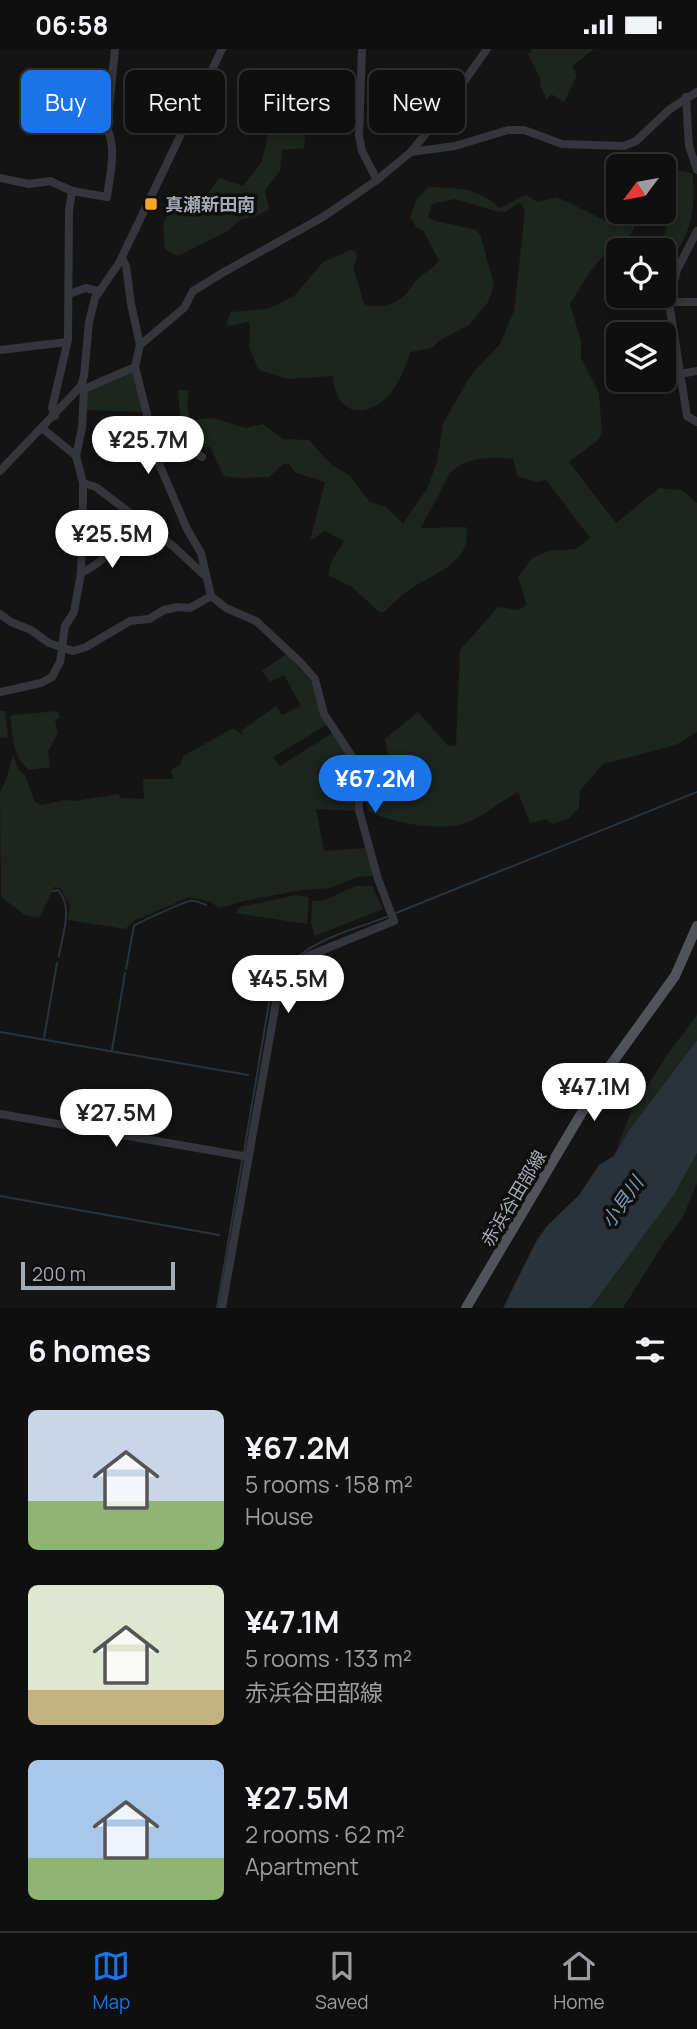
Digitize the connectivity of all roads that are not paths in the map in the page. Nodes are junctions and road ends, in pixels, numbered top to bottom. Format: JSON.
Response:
{"nodes":[{"id":1,"x":115,"y":49,"type":"edge"},
{"id":2,"x":222,"y":49,"type":"edge"},
{"id":3,"x":362,"y":49,"type":"edge"},
{"id":4,"x":488,"y":49,"type":"edge"},
{"id":5,"x":697,"y":92,"type":"edge"},
{"id":6,"x":686,"y":97,"type":"junction"},
{"id":7,"x":411,"y":152,"type":"junction"},
{"id":8,"x":697,"y":170,"type":"edge"},
{"id":9,"x":0,"y":179,"type":"edge"},
{"id":10,"x":377,"y":180,"type":"junction"},
{"id":11,"x":72,"y":191,"type":"junction"},
{"id":12,"x":696,"y":235,"type":"edge"},
{"id":13,"x":122,"y":258,"type":"junction"},
{"id":14,"x":676,"y":274,"type":"edge"},
{"id":15,"x":99,"y":292,"type":"junction"},
{"id":16,"x":69,"y":294,"type":"junction"},
{"id":17,"x":697,"y":301,"type":"edge"},
{"id":18,"x":676,"y":302,"type":"edge"},
{"id":19,"x":670,"y":308,"type":"edge"},
{"id":20,"x":68,"y":341,"type":"junction"},
{"id":21,"x":87,"y":342,"type":"junction"},
{"id":22,"x":140,"y":345,"type":"junction"},
{"id":23,"x":0,"y":350,"type":"edge"},
{"id":24,"x":135,"y":367,"type":"junction"},
{"id":25,"x":697,"y":372,"type":"edge"},
{"id":26,"x":680,"y":374,"type":"junction"},
{"id":27,"x":82,"y":388,"type":"junction"},
{"id":28,"x":55,"y":415,"type":"junction"},
{"id":29,"x":697,"y":422,"type":"edge"},
{"id":30,"x":42,"y":428,"type":"junction"},
{"id":31,"x":156,"y":453,"type":"junction"},
{"id":32,"x":76,"y":456,"type":"junction"},
{"id":33,"x":202,"y":457,"type":"dead end"},
{"id":34,"x":0,"y":471,"type":"edge"},
{"id":35,"x":83,"y":483,"type":"junction"},
{"id":36,"x":115,"y":540,"type":"dead end"},
{"id":37,"x":80,"y":573,"type":"junction"},
{"id":38,"x":204,"y":575,"type":"junction"},
{"id":39,"x":211,"y":596,"type":"junction"},
{"id":40,"x":0,"y":614,"type":"edge"},
{"id":41,"x":62,"y":649,"type":"junction"},
{"id":42,"x":0,"y":692,"type":"edge"},
{"id":43,"x":697,"y":926,"type":"edge"},
{"id":44,"x":0,"y":1114,"type":"edge"},
{"id":45,"x":245,"y":1156,"type":"junction"},
{"id":46,"x":222,"y":1308,"type":"edge"},
{"id":47,"x":466,"y":1308,"type":"edge"}],
"edges":[{"from":1,"to":11,"type":"street"},
{"from":2,"to":13,"type":"street"},
{"from":3,"to":10,"type":"street"},
{"from":4,"to":7,"type":"street"},
{"from":5,"to":6,"type":"street"},
{"from":6,"to":7,"type":"street"},
{"from":6,"to":8,"type":"street"},
{"from":7,"to":10,"type":"street"},
{"from":9,"to":11,"type":"street"},
{"from":10,"to":22,"type":"street"},
{"from":11,"to":16,"type":"street"},
{"from":12,"to":14,"type":"street"},
{"from":13,"to":15,"type":"street"},
{"from":13,"to":22,"type":"street"},
{"from":15,"to":16,"type":"street"},
{"from":15,"to":21,"type":"street"},
{"from":16,"to":20,"type":"street"},
{"from":17,"to":18,"type":"street"},
{"from":19,"to":26,"type":"street"},
{"from":20,"to":21,"type":"street"},
{"from":20,"to":23,"type":"street"},
{"from":20,"to":28,"type":"street"},
{"from":21,"to":27,"type":"street"},
{"from":22,"to":24,"type":"street"},
{"from":24,"to":27,"type":"street"},
{"from":24,"to":31,"type":"street"},
{"from":25,"to":26,"type":"street"},
{"from":26,"to":29,"type":"street"},
{"from":27,"to":28,"type":"street"},
{"from":27,"to":32,"type":"street"},
{"from":28,"to":30,"type":"street"},
{"from":30,"to":32,"type":"street"},
{"from":30,"to":34,"type":"street"},
{"from":31,"to":33,"type":"street"},
{"from":31,"to":38,"type":"street"},
{"from":32,"to":35,"type":"street"},
{"from":35,"to":37,"type":"street"},
{"from":35,"to":38,"type":"street"},
{"from":36,"to":37,"type":"street"},
{"from":37,"to":41,"type":"street"},
{"from":38,"to":39,"type":"street"},
{"from":39,"to":41,"type":"street"},
{"from":39,"to":45,"type":"street"},
{"from":40,"to":41,"type":"street"},
{"from":41,"to":42,"type":"street"},
{"from":43,"to":47,"type":"main road","name":"赤浜谷田部線"},
{"from":44,"to":45,"type":"street"},
{"from":45,"to":46,"type":"street"}]}
